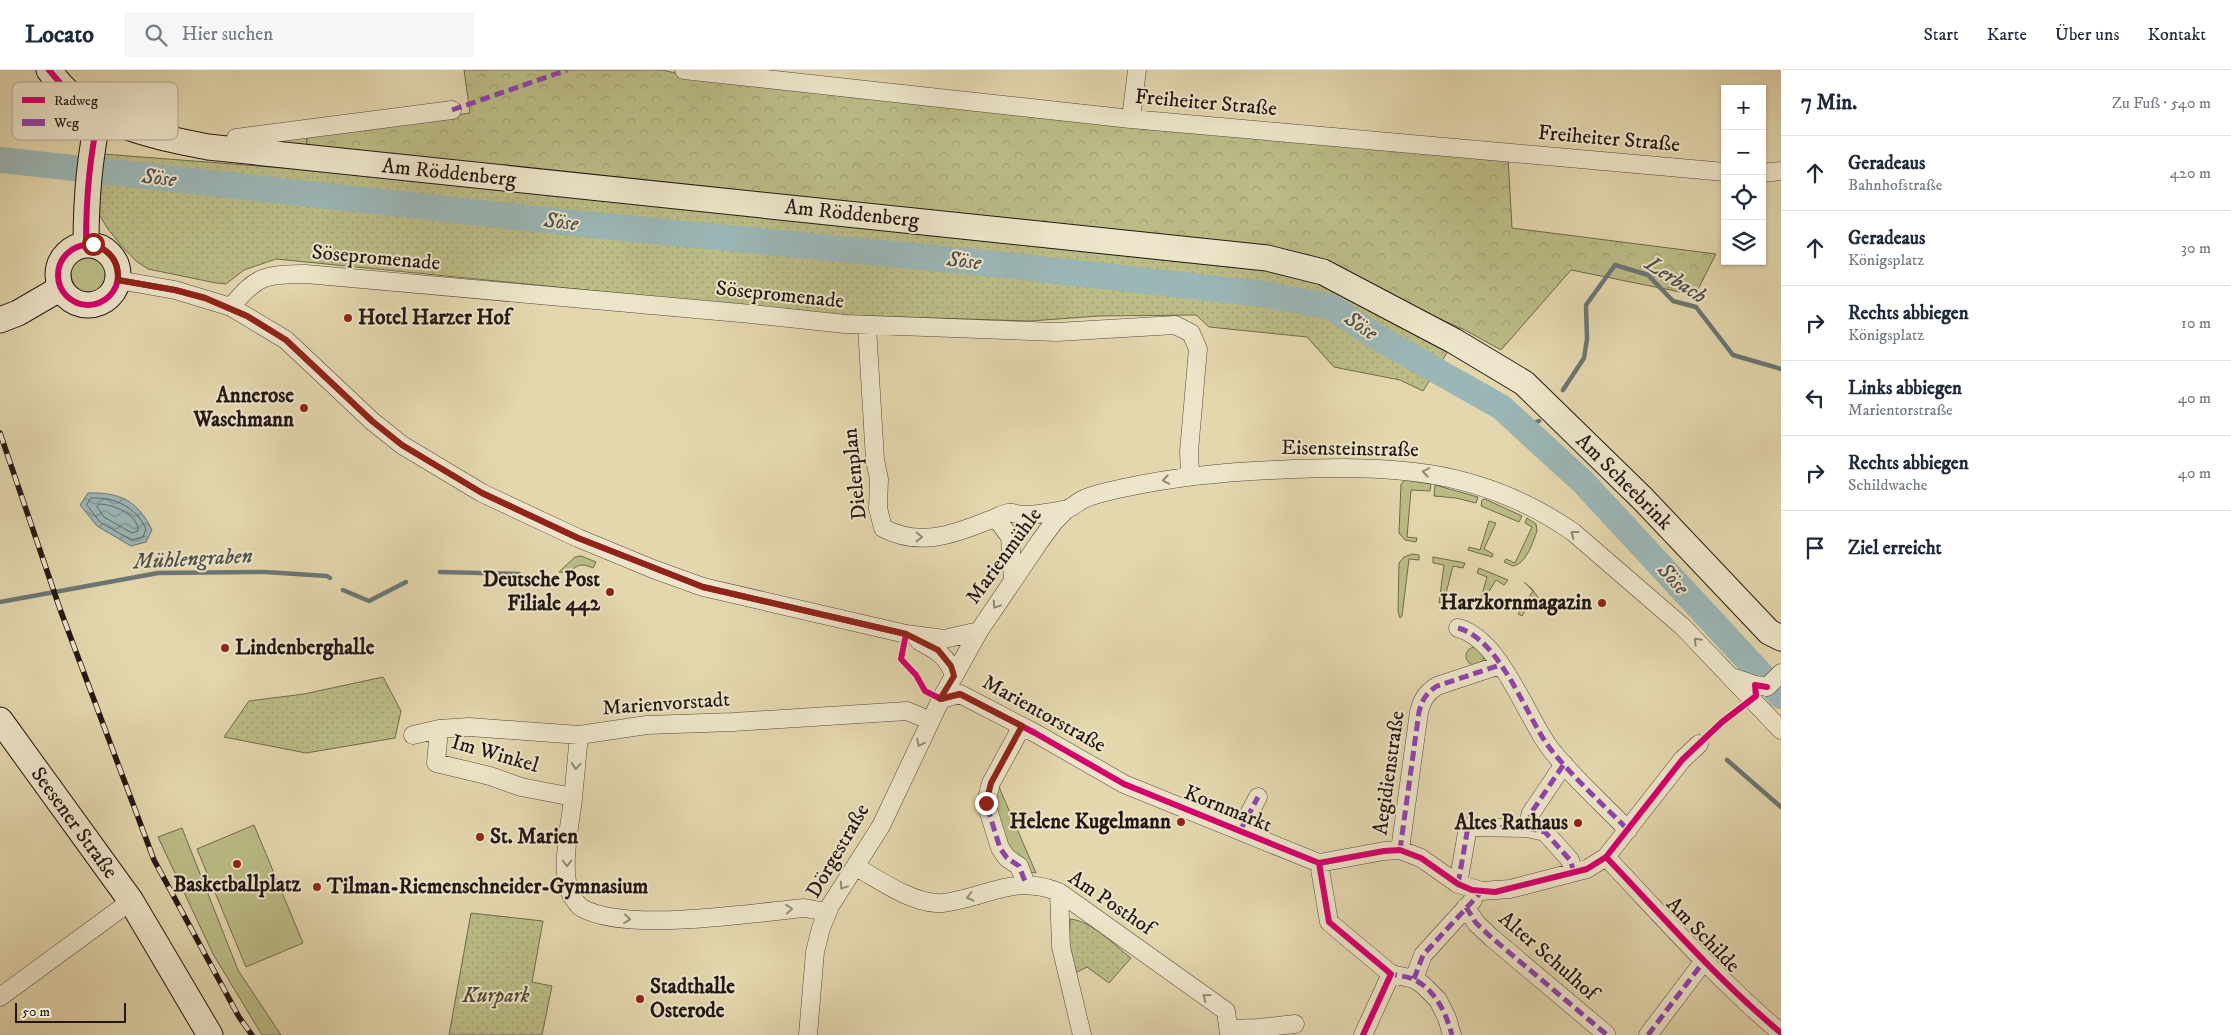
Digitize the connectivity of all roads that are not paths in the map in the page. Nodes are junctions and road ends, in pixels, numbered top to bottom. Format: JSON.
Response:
{"nodes":[{"id":1,"x":49,"y":70,"type":"edge"},
{"id":2,"x":1137,"y":70,"type":"edge"},
{"id":3,"x":690,"y":71,"type":"edge"},
{"id":4,"x":59,"y":82,"type":"edge"},
{"id":5,"x":452,"y":110,"type":"dead end"},
{"id":6,"x":1132,"y":120,"type":"junction"},
{"id":7,"x":90,"y":140,"type":"edge"},
{"id":8,"x":93,"y":140,"type":"edge"},
{"id":9,"x":102,"y":140,"type":"edge"},
{"id":10,"x":116,"y":140,"type":"edge"},
{"id":11,"x":177,"y":140,"type":"edge"},
{"id":12,"x":185,"y":142,"type":"junction"},
{"id":13,"x":92,"y":146,"type":"junction"},
{"id":14,"x":232,"y":150,"type":"junction"},
{"id":15,"x":1781,"y":171,"type":"edge"},
{"id":16,"x":1721,"y":172,"type":"edge"},
{"id":17,"x":1766,"y":173,"type":"edge"},
{"id":18,"x":86,"y":244,"type":"junction"},
{"id":19,"x":118,"y":280,"type":"junction"},
{"id":20,"x":61,"y":288,"type":"junction"},
{"id":21,"x":231,"y":307,"type":"junction"},
{"id":22,"x":0,"y":320,"type":"edge"},
{"id":23,"x":867,"y":326,"type":"junction"},
{"id":24,"x":1454,"y":341,"type":"joint"},
{"id":25,"x":1190,"y":476,"type":"junction"},
{"id":26,"x":1067,"y":509,"type":"junction"},
{"id":27,"x":1002,"y":515,"type":"junction"},
{"id":28,"x":970,"y":528,"type":"joint"},
{"id":29,"x":1013,"y":580,"type":"junction"},
{"id":30,"x":1458,"y":628,"type":"dead end"},
{"id":31,"x":979,"y":631,"type":"junction"},
{"id":32,"x":906,"y":634,"type":"junction"},
{"id":33,"x":1781,"y":638,"type":"edge"},
{"id":34,"x":1500,"y":665,"type":"junction"},
{"id":35,"x":1781,"y":673,"type":"edge"},
{"id":36,"x":954,"y":676,"type":"junction"},
{"id":37,"x":1730,"y":676,"type":"junction"},
{"id":38,"x":1767,"y":687,"type":"junction"},
{"id":39,"x":940,"y":699,"type":"junction"},
{"id":40,"x":0,"y":720,"type":"edge"},
{"id":41,"x":930,"y":721,"type":"junction"},
{"id":42,"x":1775,"y":724,"type":"edge"},
{"id":43,"x":1022,"y":726,"type":"junction"},
{"id":44,"x":438,"y":728,"type":"junction"},
{"id":45,"x":414,"y":735,"type":"dead end"},
{"id":46,"x":579,"y":735,"type":"junction"},
{"id":47,"x":1699,"y":744,"type":"dead end"},
{"id":48,"x":1564,"y":764,"type":"junction"},
{"id":49,"x":1124,"y":784,"type":"joint"},
{"id":50,"x":573,"y":797,"type":"junction"},
{"id":51,"x":1258,"y":797,"type":"dead end"},
{"id":52,"x":1527,"y":828,"type":"junction"},
{"id":53,"x":1628,"y":830,"type":"junction"},
{"id":54,"x":1240,"y":831,"type":"junction"},
{"id":55,"x":1392,"y":850,"type":"junction"},
{"id":56,"x":1606,"y":856,"type":"junction"},
{"id":57,"x":1319,"y":864,"type":"junction"},
{"id":58,"x":856,"y":867,"type":"junction"},
{"id":59,"x":1574,"y":872,"type":"junction"},
{"id":60,"x":1026,"y":884,"type":"junction"},
{"id":61,"x":1458,"y":884,"type":"junction"},
{"id":62,"x":1482,"y":891,"type":"junction"},
{"id":63,"x":1059,"y":892,"type":"junction"},
{"id":64,"x":131,"y":901,"type":"junction"},
{"id":65,"x":1466,"y":907,"type":"junction"},
{"id":66,"x":827,"y":912,"type":"junction"},
{"id":67,"x":1704,"y":961,"type":"junction"},
{"id":68,"x":1391,"y":974,"type":"junction"},
{"id":69,"x":1414,"y":979,"type":"junction"},
{"id":70,"x":0,"y":997,"type":"edge"},
{"id":71,"x":1295,"y":1024,"type":"dead end"},
{"id":72,"x":1229,"y":1032,"type":"edge"},
{"id":73,"x":1781,"y":1033,"type":"edge"},
{"id":74,"x":1606,"y":1034,"type":"edge"},
{"id":75,"x":210,"y":1035,"type":"edge"},
{"id":76,"x":808,"y":1035,"type":"edge"},
{"id":77,"x":1082,"y":1035,"type":"edge"},
{"id":78,"x":1363,"y":1035,"type":"edge"},
{"id":79,"x":1452,"y":1035,"type":"edge"},
{"id":80,"x":1648,"y":1035,"type":"edge"}],
"edges":[{"from":1,"to":4,"type":"main road"},
{"from":2,"to":6,"type":"street"},
{"from":3,"to":6,"type":"street","name":"Freiheiter Straße"},
{"from":5,"to":14,"type":"street"},
{"from":6,"to":16,"type":"street","name":"Freiheiter Straße"},
{"from":7,"to":13,"type":"main road"},
{"from":8,"to":13,"type":"main road"},
{"from":9,"to":13,"type":"main road"},
{"from":10,"to":12,"type":"main road"},
{"from":11,"to":12,"type":"main road","name":"Am Röddenberg"},
{"from":12,"to":14,"type":"main road","name":"Am Röddenberg"},
{"from":13,"to":18,"type":"main road"},
{"from":14,"to":24,"type":"main road","name":"Am Röddenberg"},
{"from":15,"to":17,"type":"street"},
{"from":18,"to":19,"type":"main road"},
{"from":18,"to":20,"type":"main road"},
{"from":19,"to":20,"type":"main road"},
{"from":19,"to":21,"type":"street"},
{"from":20,"to":22,"type":"main road"},
{"from":21,"to":23,"type":"street","name":"Sösepromenade"},
{"from":21,"to":32,"type":"street"},
{"from":23,"to":25,"type":"street","name":"Sösepromenade"},
{"from":23,"to":28,"type":"street","name":"Dielenplan","one_way":true},
{"from":24,"to":33,"type":"main road","name":"Am Scheebrink"},
{"from":25,"to":26,"type":"street","name":"Eisensteinstraße","one_way":true},
{"from":37,"to":25,"type":"street","name":"Eisensteinstraße","one_way":true},
{"from":26,"to":27,"type":"street","name":"Eisensteinstraße"},
{"from":26,"to":29,"type":"street","name":"Marienmühle"},
{"from":27,"to":28,"type":"street","name":"Eisensteinstraße"},
{"from":27,"to":29,"type":"street"},
{"from":29,"to":31,"type":"street","name":"Marienmühle","one_way":true},
{"from":30,"to":34,"type":"street"},
{"from":31,"to":32,"type":"street"},
{"from":31,"to":36,"type":"street","name":"Marienmühle"},
{"from":32,"to":36,"type":"street"},
{"from":34,"to":48,"type":"street"},
{"from":34,"to":55,"type":"street","name":"Aegidienstraße"},
{"from":35,"to":38,"type":"street"},
{"from":36,"to":39,"type":"street","name":"Dörgestraße"},
{"from":37,"to":38,"type":"street","name":"Eisensteinstraße"},
{"from":37,"to":42,"type":"street","name":"Eisensteinstraße"},
{"from":38,"to":42,"type":"street"},
{"from":39,"to":41,"type":"street","name":"Dörgestraße"},
{"from":39,"to":43,"type":"street","name":"Marientorstraße"},
{"from":40,"to":64,"type":"main road","name":"Seesener Straße"},
{"from":41,"to":46,"type":"street","name":"Marienvorstadt"},
{"from":41,"to":58,"type":"street","name":"Dörgestraße","one_way":true},
{"from":43,"to":49,"type":"street","name":"Marientorstraße"},
{"from":43,"to":60,"type":"street"},
{"from":44,"to":45,"type":"street"},
{"from":44,"to":46,"type":"street"},
{"from":44,"to":50,"type":"street","name":"Im Winkel"},
{"from":46,"to":50,"type":"street","name":"Marienvorstadt","one_way":true},
{"from":47,"to":53,"type":"street"},
{"from":48,"to":52,"type":"street"},
{"from":48,"to":53,"type":"street"},
{"from":49,"to":54,"type":"street","name":"Kornmarkt"},
{"from":50,"to":66,"type":"street","name":"Marienvorstadt","one_way":true},
{"from":51,"to":54,"type":"street"},
{"from":52,"to":59,"type":"street"},
{"from":52,"to":61,"type":"street"},
{"from":53,"to":56,"type":"street"},
{"from":54,"to":57,"type":"street","name":"Kornmarkt"},
{"from":55,"to":57,"type":"street"},
{"from":55,"to":61,"type":"street"},
{"from":56,"to":59,"type":"street"},
{"from":56,"to":67,"type":"street","name":"Am Schilde"},
{"from":57,"to":68,"type":"street"},
{"from":60,"to":58,"type":"street","name":"Am Posthof","one_way":true},
{"from":58,"to":66,"type":"street","name":"Dörgestraße","one_way":true},
{"from":59,"to":62,"type":"street"},
{"from":60,"to":63,"type":"street","name":"Am Posthof"},
{"from":61,"to":62,"type":"street"},
{"from":62,"to":65,"type":"street"},
{"from":72,"to":63,"type":"street","name":"Am Posthof","one_way":true},
{"from":63,"to":77,"type":"street"},
{"from":64,"to":70,"type":"street","name":"Seesener Straße"},
{"from":64,"to":75,"type":"main road","name":"Seesener Straße"},
{"from":65,"to":69,"type":"street"},
{"from":65,"to":74,"type":"street","name":"Alter Schulhof"},
{"from":66,"to":76,"type":"street","name":"Dörgestraße"},
{"from":67,"to":73,"type":"street","name":"Am Schilde"},
{"from":67,"to":80,"type":"street"},
{"from":68,"to":69,"type":"street"},
{"from":68,"to":78,"type":"street"},
{"from":69,"to":79,"type":"street"},
{"from":71,"to":72,"type":"street","name":"Am Posthof"}]}
